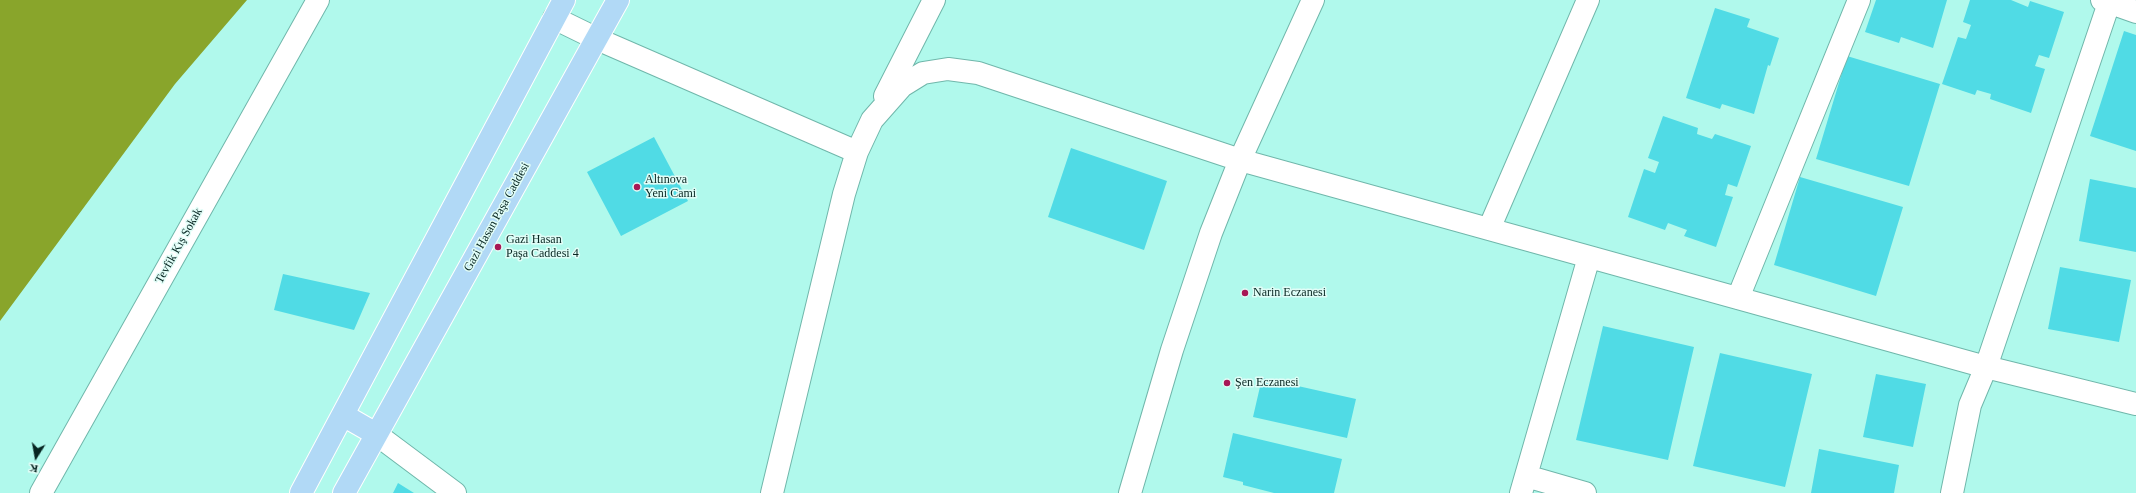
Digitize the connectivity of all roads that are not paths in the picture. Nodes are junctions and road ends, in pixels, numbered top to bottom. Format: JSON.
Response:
{"nodes":[{"id":1,"x":318,"y":0,"type":"edge"},
{"id":2,"x":618,"y":0,"type":"edge"},
{"id":3,"x":934,"y":0,"type":"edge"},
{"id":4,"x":1313,"y":0,"type":"edge"},
{"id":5,"x":1588,"y":0,"type":"edge"},
{"id":6,"x":1859,"y":0,"type":"edge"},
{"id":7,"x":2107,"y":1,"type":"edge"},
{"id":8,"x":559,"y":9,"type":"edge"},
{"id":9,"x":2136,"y":12,"type":"edge"},
{"id":10,"x":597,"y":39,"type":"junction"},
{"id":11,"x":872,"y":120,"type":"junction"},
{"id":12,"x":857,"y":152,"type":"junction"},
{"id":13,"x":1240,"y":160,"type":"junction"},
{"id":14,"x":1489,"y":229,"type":"junction"},
{"id":15,"x":1589,"y":257,"type":"junction"},
{"id":16,"x":1738,"y":298,"type":"junction"},
{"id":17,"x":1986,"y":367,"type":"junction"},
{"id":18,"x":2136,"y":404,"type":"edge"},
{"id":19,"x":343,"y":415,"type":"junction"},
{"id":20,"x":376,"y":434,"type":"junction"},
{"id":21,"x":1523,"y":485,"type":"edge"},
{"id":22,"x":41,"y":493,"type":"edge"},
{"id":23,"x":301,"y":493,"type":"edge"},
{"id":24,"x":344,"y":493,"type":"edge"},
{"id":25,"x":455,"y":493,"type":"edge"},
{"id":26,"x":772,"y":493,"type":"edge"},
{"id":27,"x":1130,"y":493,"type":"edge"},
{"id":28,"x":1585,"y":493,"type":"edge"},
{"id":29,"x":1952,"y":493,"type":"edge"}],
"edges":[{"from":1,"to":22,"type":"street","name":"Tevfik Kış Sokak"},
{"from":2,"to":10,"type":"main road","name":"Gazi Hasan Paşa Caddesi"},
{"from":3,"to":11,"type":"street"},
{"from":4,"to":13,"type":"street"},
{"from":5,"to":14,"type":"street"},
{"from":6,"to":16,"type":"street"},
{"from":7,"to":9,"type":"street"},
{"from":7,"to":17,"type":"street"},
{"from":8,"to":10,"type":"street"},
{"from":8,"to":19,"type":"main road"},
{"from":10,"to":12,"type":"street"},
{"from":10,"to":20,"type":"main road","name":"Gazi Hasan Paşa Caddesi"},
{"from":11,"to":12,"type":"street"},
{"from":11,"to":13,"type":"street"},
{"from":12,"to":26,"type":"street"},
{"from":13,"to":14,"type":"street"},
{"from":13,"to":27,"type":"street"},
{"from":14,"to":15,"type":"street"},
{"from":15,"to":16,"type":"street"},
{"from":15,"to":21,"type":"street"},
{"from":16,"to":17,"type":"street"},
{"from":17,"to":18,"type":"street"},
{"from":17,"to":29,"type":"street"},
{"from":19,"to":20,"type":"main road"},
{"from":19,"to":23,"type":"main road"},
{"from":20,"to":24,"type":"main road","name":"Gazi Hasan Paşa Caddesi"},
{"from":20,"to":25,"type":"street"},
{"from":21,"to":28,"type":"street"}]}
